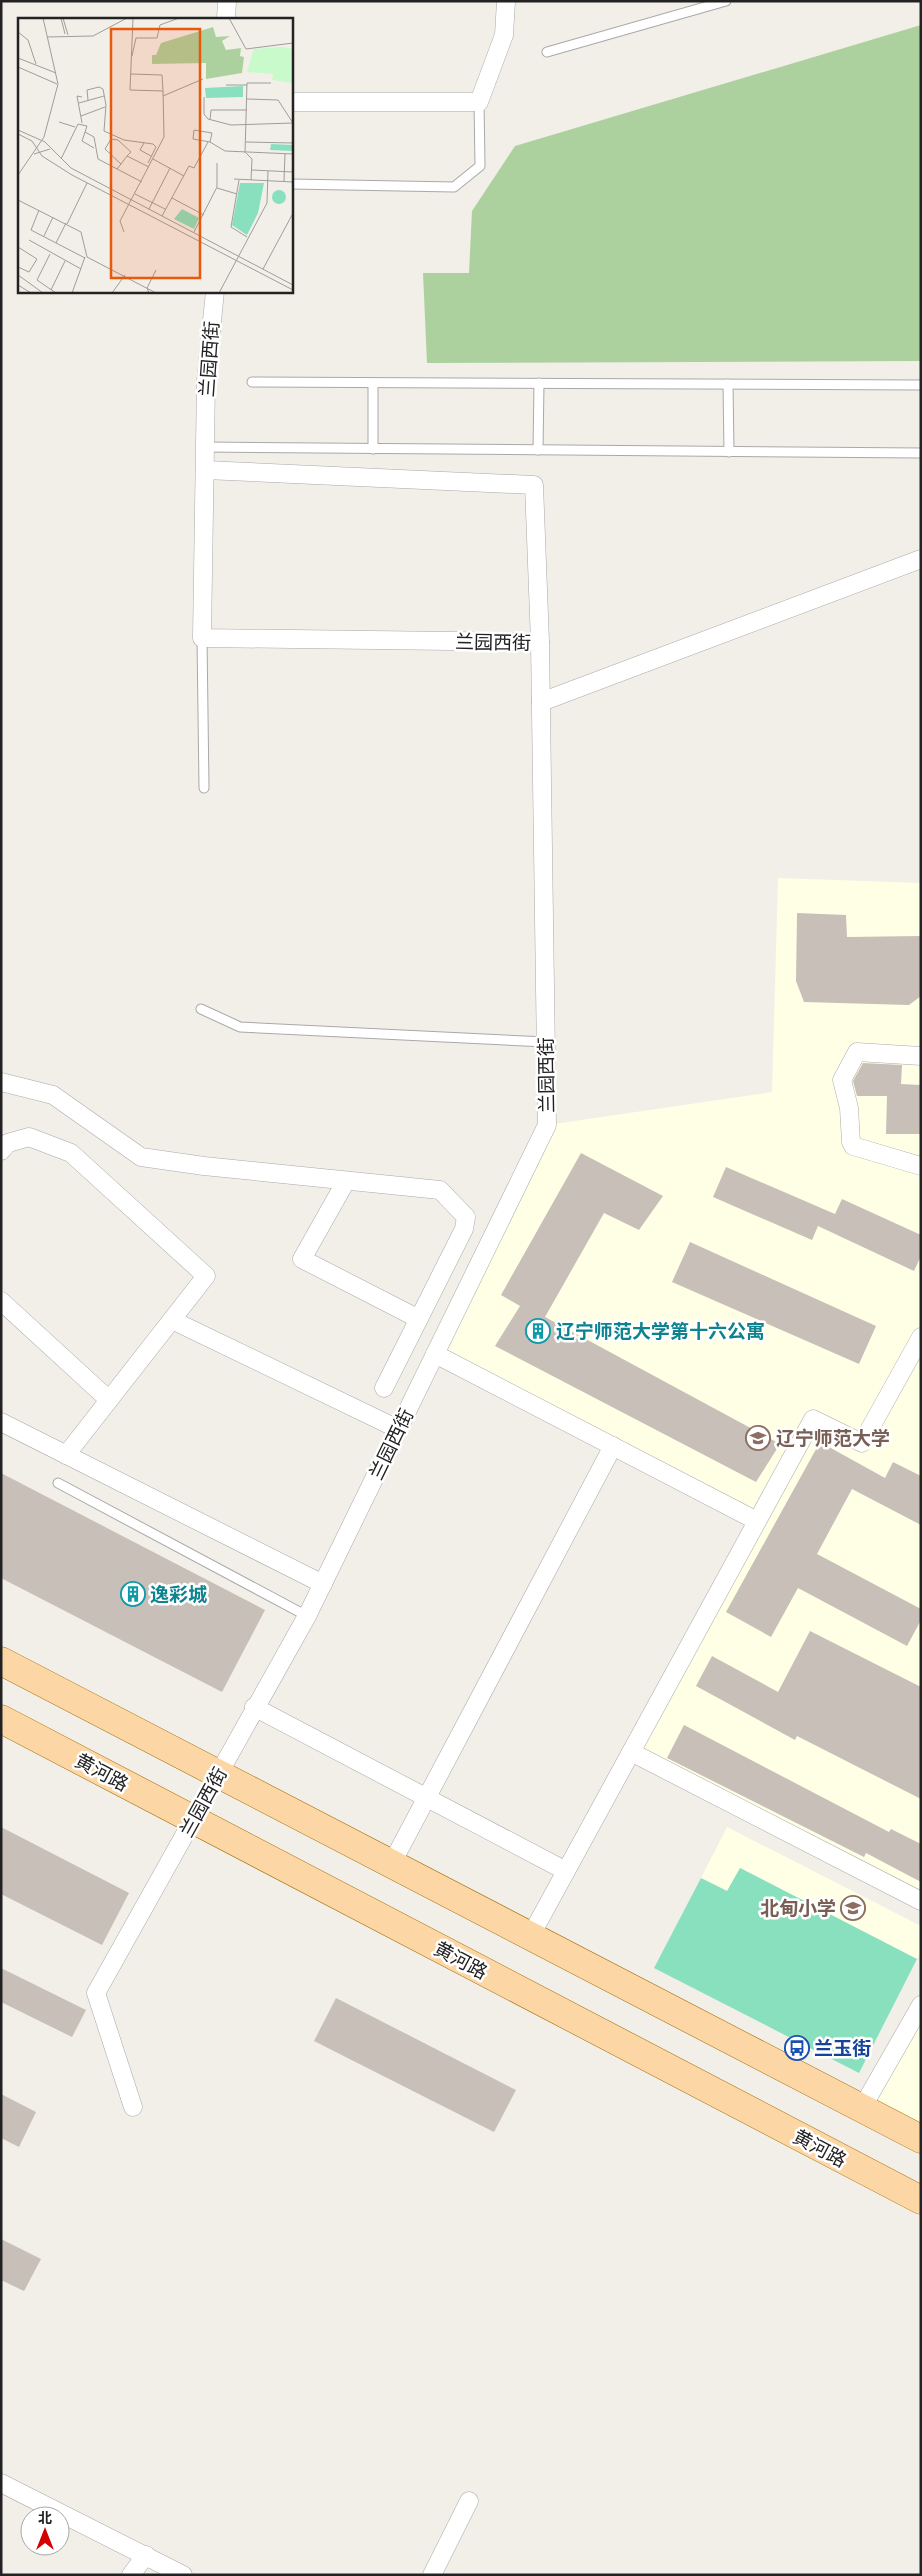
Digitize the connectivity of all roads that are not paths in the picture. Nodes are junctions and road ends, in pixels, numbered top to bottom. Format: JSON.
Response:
{"nodes":[{"id":1,"x":227,"y":1,"type":"edge"},
{"id":2,"x":506,"y":1,"type":"edge"},
{"id":3,"x":726,"y":1,"type":"edge"},
{"id":4,"x":226,"y":18,"type":"edge"},
{"id":5,"x":547,"y":52,"type":"dead end"},
{"id":6,"x":292,"y":102,"type":"edge"},
{"id":7,"x":479,"y":102,"type":"junction"},
{"id":8,"x":292,"y":184,"type":"edge"},
{"id":9,"x":215,"y":292,"type":"edge"},
{"id":10,"x":252,"y":382,"type":"dead end"},
{"id":11,"x":374,"y":383,"type":"junction"},
{"id":12,"x":539,"y":384,"type":"junction"},
{"id":13,"x":728,"y":384,"type":"junction"},
{"id":14,"x":921,"y":385,"type":"edge"},
{"id":15,"x":205,"y":447,"type":"junction"},
{"id":16,"x":374,"y":449,"type":"junction"},
{"id":17,"x":538,"y":450,"type":"junction"},
{"id":18,"x":729,"y":452,"type":"junction"},
{"id":19,"x":921,"y":454,"type":"edge"},
{"id":20,"x":205,"y":470,"type":"junction"},
{"id":21,"x":921,"y":559,"type":"edge"},
{"id":22,"x":202,"y":638,"type":"junction"},
{"id":23,"x":540,"y":642,"type":"junction"},
{"id":24,"x":541,"y":702,"type":"junction"},
{"id":25,"x":204,"y":788,"type":"dead end"},
{"id":26,"x":201,"y":1009,"type":"dead end"},
{"id":27,"x":546,"y":1042,"type":"junction"},
{"id":28,"x":921,"y":1056,"type":"edge"},
{"id":29,"x":1,"y":1082,"type":"edge"},
{"id":30,"x":1,"y":1151,"type":"edge"},
{"id":31,"x":921,"y":1166,"type":"edge"},
{"id":32,"x":346,"y":1181,"type":"junction"},
{"id":33,"x":1,"y":1301,"type":"edge"},
{"id":34,"x":419,"y":1319,"type":"junction"},
{"id":35,"x":172,"y":1320,"type":"junction"},
{"id":36,"x":921,"y":1337,"type":"edge"},
{"id":37,"x":435,"y":1354,"type":"junction"},
{"id":38,"x":384,"y":1388,"type":"dead end"},
{"id":39,"x":109,"y":1400,"type":"junction"},
{"id":40,"x":1,"y":1422,"type":"edge"},
{"id":41,"x":398,"y":1429,"type":"junction"},
{"id":42,"x":613,"y":1446,"type":"junction"},
{"id":43,"x":66,"y":1455,"type":"junction"},
{"id":44,"x":58,"y":1484,"type":"dead end"},
{"id":45,"x":757,"y":1521,"type":"junction"},
{"id":46,"x":323,"y":1584,"type":"junction"},
{"id":47,"x":307,"y":1616,"type":"junction"},
{"id":48,"x":1,"y":1661,"type":"edge"},
{"id":49,"x":254,"y":1707,"type":"junction"},
{"id":50,"x":1,"y":1720,"type":"edge"},
{"id":51,"x":631,"y":1752,"type":"junction"},
{"id":52,"x":219,"y":1774,"type":"junction"},
{"id":53,"x":426,"y":1797,"type":"junction"},
{"id":54,"x":193,"y":1820,"type":"junction"},
{"id":55,"x":392,"y":1863,"type":"junction"},
{"id":56,"x":566,"y":1871,"type":"junction"},
{"id":57,"x":921,"y":1901,"type":"edge"},
{"id":58,"x":530,"y":1937,"type":"junction"},
{"id":59,"x":921,"y":2004,"type":"edge"},
{"id":60,"x":133,"y":2106,"type":"dead end"},
{"id":61,"x":862,"y":2108,"type":"junction"},
{"id":62,"x":921,"y":2139,"type":"edge"},
{"id":63,"x":921,"y":2200,"type":"edge"},
{"id":64,"x":1,"y":2483,"type":"edge"},
{"id":65,"x":469,"y":2501,"type":"dead end"},
{"id":66,"x":146,"y":2555,"type":"junction"},
{"id":67,"x":131,"y":2575,"type":"edge"},
{"id":68,"x":182,"y":2575,"type":"edge"},
{"id":69,"x":432,"y":2575,"type":"edge"}],
"edges":[{"from":1,"to":4,"type":"street"},
{"from":2,"to":7,"type":"street"},
{"from":3,"to":5,"type":"lane"},
{"from":6,"to":7,"type":"street"},
{"from":7,"to":8,"type":"lane"},
{"from":9,"to":15,"type":"street","name":"兰园西街"},
{"from":10,"to":11,"type":"lane"},
{"from":11,"to":12,"type":"lane"},
{"from":11,"to":16,"type":"lane"},
{"from":12,"to":13,"type":"lane"},
{"from":12,"to":17,"type":"lane"},
{"from":13,"to":14,"type":"lane"},
{"from":13,"to":18,"type":"lane"},
{"from":15,"to":16,"type":"lane"},
{"from":15,"to":20,"type":"street","name":"兰园西街"},
{"from":16,"to":17,"type":"lane"},
{"from":17,"to":18,"type":"lane"},
{"from":18,"to":19,"type":"lane"},
{"from":20,"to":22,"type":"street","name":"兰园西街"},
{"from":20,"to":23,"type":"street"},
{"from":21,"to":24,"type":"street"},
{"from":22,"to":23,"type":"street","name":"兰园西街"},
{"from":22,"to":25,"type":"lane"},
{"from":23,"to":24,"type":"street","name":"兰园西街"},
{"from":24,"to":27,"type":"street","name":"兰园西街"},
{"from":26,"to":27,"type":"lane"},
{"from":27,"to":37,"type":"street","name":"兰园西街"},
{"from":28,"to":31,"type":"street"},
{"from":29,"to":32,"type":"street"},
{"from":30,"to":35,"type":"street"},
{"from":32,"to":34,"type":"street"},
{"from":32,"to":34,"type":"street"},
{"from":33,"to":39,"type":"street"},
{"from":34,"to":38,"type":"street"},
{"from":35,"to":39,"type":"street"},
{"from":35,"to":41,"type":"street"},
{"from":36,"to":45,"type":"street"},
{"from":37,"to":41,"type":"street","name":"兰园西街"},
{"from":37,"to":42,"type":"street"},
{"from":39,"to":43,"type":"street"},
{"from":40,"to":43,"type":"street"},
{"from":41,"to":46,"type":"street","name":"兰园西街"},
{"from":42,"to":45,"type":"street"},
{"from":42,"to":53,"type":"street"},
{"from":43,"to":46,"type":"street"},
{"from":44,"to":47,"type":"lane"},
{"from":45,"to":51,"type":"street"},
{"from":46,"to":47,"type":"street","name":"兰园西街"},
{"from":47,"to":49,"type":"street","name":"兰园西街"},
{"from":48,"to":52,"type":"main road"},
{"from":49,"to":52,"type":"street","name":"兰园西街"},
{"from":49,"to":53,"type":"street"},
{"from":50,"to":54,"type":"main road","name":"黄河路"},
{"from":51,"to":56,"type":"street"},
{"from":51,"to":57,"type":"street"},
{"from":52,"to":54,"type":"street","name":"兰园西街"},
{"from":52,"to":55,"type":"main road"},
{"from":53,"to":55,"type":"street"},
{"from":53,"to":56,"type":"street"},
{"from":54,"to":60,"type":"street","name":"兰园西街"},
{"from":54,"to":63,"type":"main road","name":"黄河路"},
{"from":55,"to":58,"type":"main road"},
{"from":56,"to":58,"type":"street"},
{"from":58,"to":61,"type":"main road"},
{"from":59,"to":61,"type":"street"},
{"from":61,"to":62,"type":"main road"},
{"from":64,"to":66,"type":"street"},
{"from":65,"to":69,"type":"street"},
{"from":66,"to":67,"type":"street"},
{"from":66,"to":68,"type":"street"}]}
